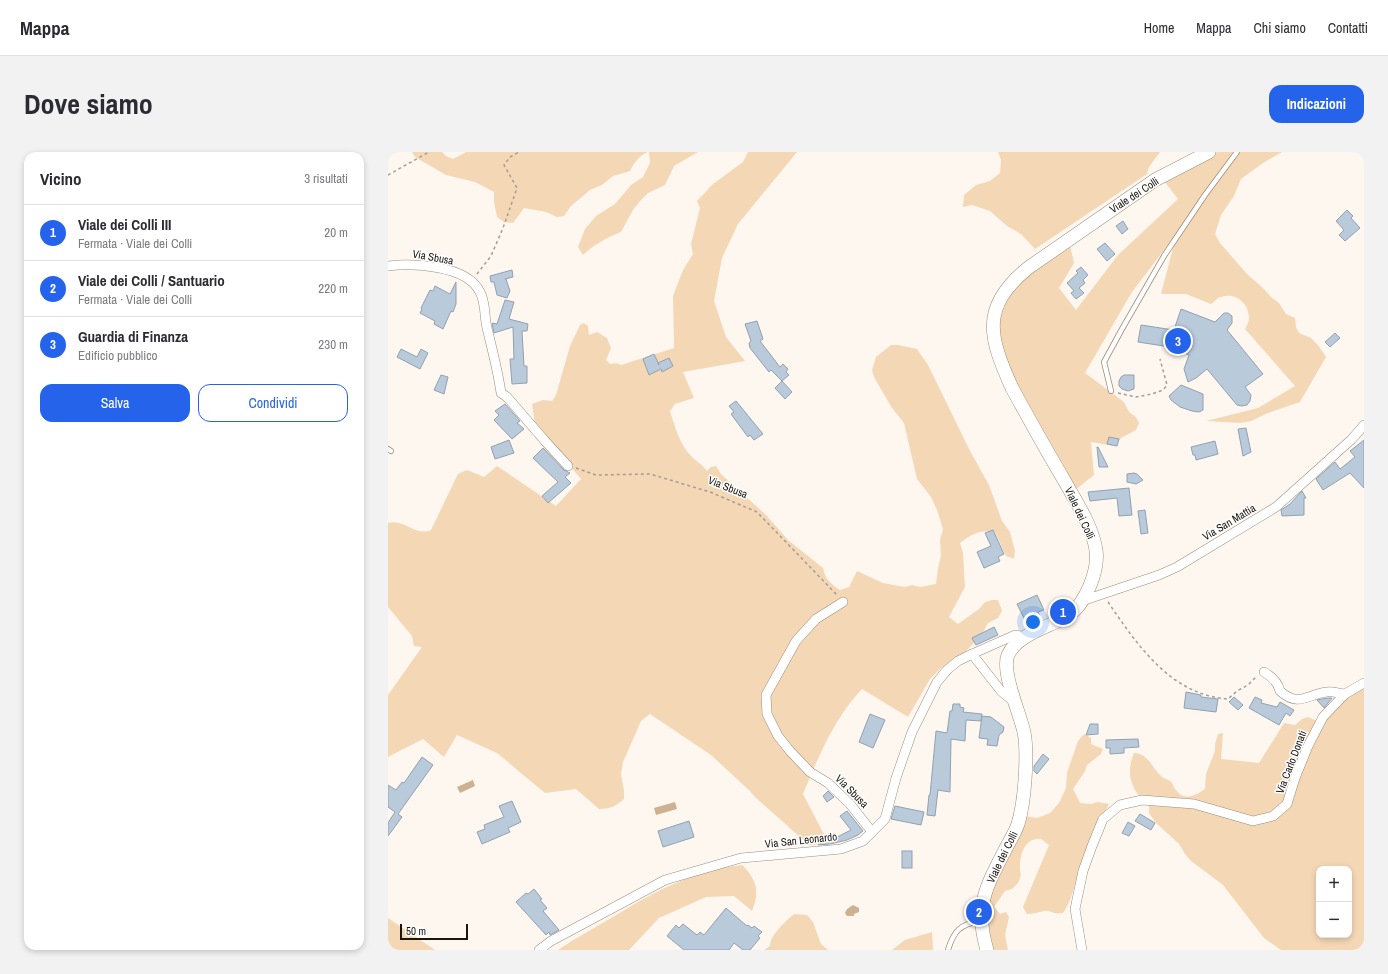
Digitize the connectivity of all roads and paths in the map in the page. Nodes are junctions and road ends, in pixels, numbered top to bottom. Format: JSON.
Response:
{"nodes":[{"id":1,"x":429,"y":152,"type":"edge"},
{"id":2,"x":519,"y":152,"type":"edge"},
{"id":3,"x":1209,"y":152,"type":"edge"},
{"id":4,"x":1237,"y":152,"type":"edge"},
{"id":5,"x":388,"y":175,"type":"edge"},
{"id":6,"x":388,"y":266,"type":"edge"},
{"id":7,"x":472,"y":281,"type":"junction"},
{"id":8,"x":1160,"y":359,"type":"dead end"},
{"id":9,"x":1111,"y":391,"type":"joint"},
{"id":10,"x":1364,"y":425,"type":"edge"},
{"id":11,"x":568,"y":466,"type":"joint"},
{"id":12,"x":1102,"y":594,"type":"junction"},
{"id":13,"x":1082,"y":601,"type":"junction"},
{"id":14,"x":844,"y":602,"type":"joint"},
{"id":15,"x":1026,"y":637,"type":"junction"},
{"id":16,"x":972,"y":654,"type":"junction"},
{"id":17,"x":1264,"y":672,"type":"joint"},
{"id":18,"x":1364,"y":683,"type":"edge"},
{"id":19,"x":1346,"y":694,"type":"junction"},
{"id":20,"x":1016,"y":703,"type":"junction"},
{"id":21,"x":872,"y":832,"type":"junction"},
{"id":22,"x":981,"y":920,"type":"junction"},
{"id":23,"x":539,"y":950,"type":"edge"},
{"id":24,"x":948,"y":950,"type":"edge"},
{"id":25,"x":987,"y":950,"type":"edge"},
{"id":26,"x":1082,"y":950,"type":"edge"}],
"edges":[{"from":1,"to":5,"type":"path"},
{"from":2,"to":7,"type":"path"},
{"from":3,"to":13,"type":"street","name":"Viale dei Colli"},
{"from":4,"to":9,"type":"lane"},
{"from":6,"to":7,"type":"street","name":"Via Sbusa"},
{"from":7,"to":11,"type":"street"},
{"from":8,"to":9,"type":"path"},
{"from":10,"to":12,"type":"street","name":"Via San Mattia"},
{"from":11,"to":14,"type":"path","name":"Via Sbusa"},
{"from":12,"to":13,"type":"street","name":"Via San Mattia"},
{"from":12,"to":17,"type":"path"},
{"from":13,"to":15,"type":"street","name":"Viale dei Colli"},
{"from":14,"to":21,"type":"street","name":"Via Sbusa"},
{"from":15,"to":16,"type":"street","name":"Via San Leonardo"},
{"from":15,"to":20,"type":"street","name":"Viale dei Colli"},
{"from":16,"to":20,"type":"street"},
{"from":16,"to":21,"type":"street","name":"Via San Leonardo"},
{"from":17,"to":19,"type":"street"},
{"from":18,"to":19,"type":"street","name":"Via Carlo Donati"},
{"from":19,"to":26,"type":"street","name":"Via Carlo Donati"},
{"from":20,"to":22,"type":"street","name":"Viale dei Colli"},
{"from":21,"to":23,"type":"street","name":"Via San Leonardo"},
{"from":22,"to":24,"type":"lane"},
{"from":22,"to":25,"type":"street","name":"Viale dei Colli"}]}
